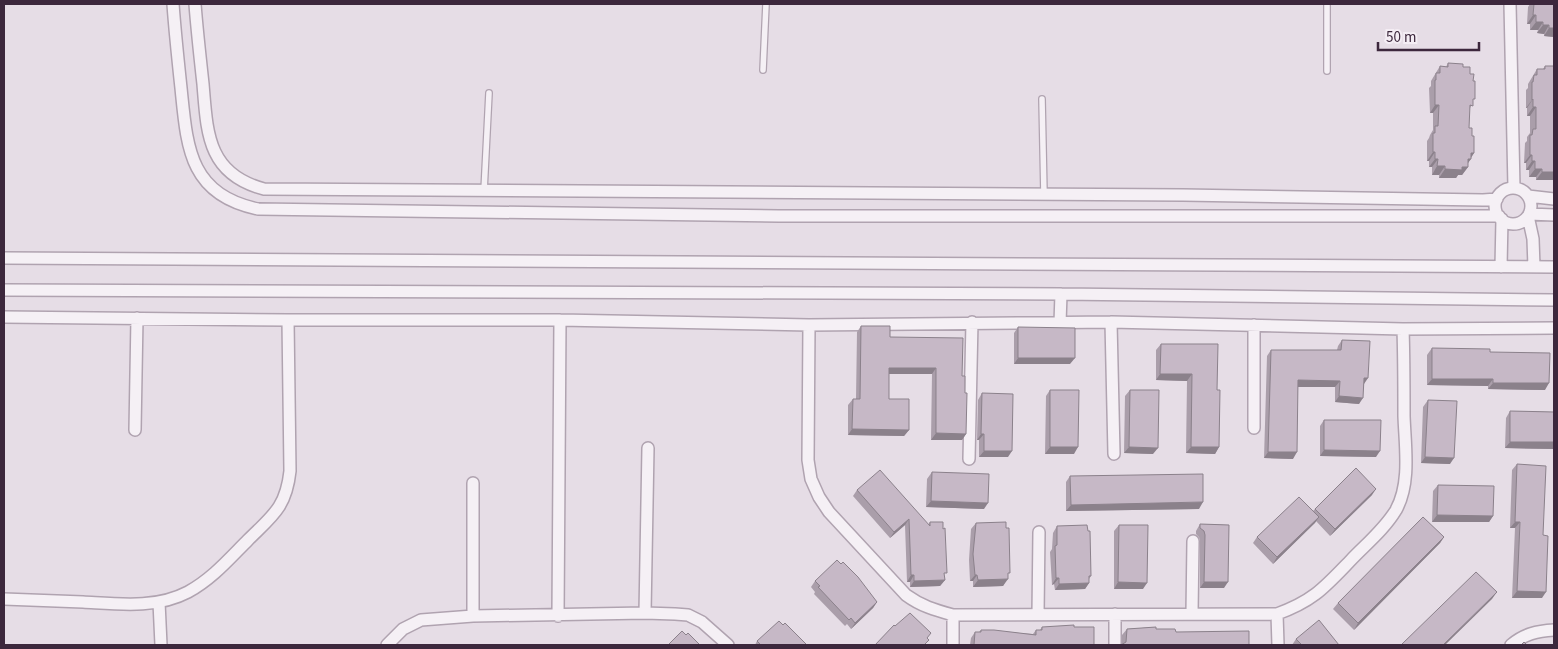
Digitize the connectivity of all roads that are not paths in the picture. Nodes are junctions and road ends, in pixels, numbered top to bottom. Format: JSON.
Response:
{"nodes":[{"id":1,"x":173,"y":4,"type":"edge"},
{"id":2,"x":195,"y":4,"type":"edge"},
{"id":3,"x":766,"y":4,"type":"edge"},
{"id":4,"x":1327,"y":4,"type":"edge"},
{"id":5,"x":1510,"y":4,"type":"edge"},
{"id":6,"x":763,"y":70,"type":"dead end"},
{"id":7,"x":1327,"y":71,"type":"dead end"},
{"id":8,"x":489,"y":93,"type":"dead end"},
{"id":9,"x":1042,"y":99,"type":"dead end"},
{"id":10,"x":1514,"y":188,"type":"junction"},
{"id":11,"x":341,"y":191,"type":"junction"},
{"id":12,"x":484,"y":192,"type":"junction"},
{"id":13,"x":1044,"y":195,"type":"junction"},
{"id":14,"x":1528,"y":196,"type":"junction"},
{"id":15,"x":1554,"y":198,"type":"edge"},
{"id":16,"x":1497,"y":199,"type":"junction"},
{"id":17,"x":779,"y":204,"type":"junction"},
{"id":18,"x":342,"y":211,"type":"junction"},
{"id":19,"x":1554,"y":214,"type":"edge"},
{"id":20,"x":1529,"y":215,"type":"junction"},
{"id":21,"x":1501,"y":218,"type":"junction"},
{"id":22,"x":4,"y":258,"type":"edge"},
{"id":23,"x":1501,"y":267,"type":"junction"},
{"id":24,"x":1534,"y":267,"type":"junction"},
{"id":25,"x":1554,"y":267,"type":"edge"},
{"id":26,"x":4,"y":290,"type":"edge"},
{"id":27,"x":1061,"y":294,"type":"junction"},
{"id":28,"x":1554,"y":300,"type":"edge"},
{"id":29,"x":4,"y":317,"type":"edge"},
{"id":30,"x":137,"y":318,"type":"junction"},
{"id":31,"x":288,"y":320,"type":"junction"},
{"id":32,"x":560,"y":320,"type":"junction"},
{"id":33,"x":972,"y":322,"type":"junction"},
{"id":34,"x":1111,"y":322,"type":"junction"},
{"id":35,"x":1060,"y":323,"type":"junction"},
{"id":36,"x":810,"y":324,"type":"junction"},
{"id":37,"x":1254,"y":325,"type":"junction"},
{"id":38,"x":1554,"y":328,"type":"edge"},
{"id":39,"x":1403,"y":329,"type":"junction"},
{"id":40,"x":1254,"y":428,"type":"dead end"},
{"id":41,"x":135,"y":430,"type":"dead end"},
{"id":42,"x":648,"y":448,"type":"dead end"},
{"id":43,"x":1114,"y":454,"type":"dead end"},
{"id":44,"x":969,"y":459,"type":"dead end"},
{"id":45,"x":473,"y":483,"type":"dead end"},
{"id":46,"x":1038,"y":532,"type":"dead end"},
{"id":47,"x":1194,"y":541,"type":"dead end"},
{"id":48,"x":4,"y":599,"type":"edge"},
{"id":49,"x":160,"y":602,"type":"junction"},
{"id":50,"x":645,"y":613,"type":"junction"},
{"id":51,"x":1192,"y":613,"type":"junction"},
{"id":52,"x":1038,"y":614,"type":"junction"},
{"id":53,"x":1115,"y":614,"type":"junction"},
{"id":54,"x":1277,"y":614,"type":"junction"},
{"id":55,"x":953,"y":615,"type":"junction"},
{"id":56,"x":473,"y":616,"type":"junction"},
{"id":57,"x":558,"y":616,"type":"junction"},
{"id":58,"x":1554,"y":630,"type":"edge"},
{"id":59,"x":161,"y":645,"type":"edge"},
{"id":60,"x":387,"y":645,"type":"edge"},
{"id":61,"x":728,"y":645,"type":"edge"},
{"id":62,"x":953,"y":645,"type":"edge"},
{"id":63,"x":1115,"y":645,"type":"edge"},
{"id":64,"x":1278,"y":645,"type":"edge"},
{"id":65,"x":1511,"y":645,"type":"edge"}],
"edges":[{"from":1,"to":18,"type":"street"},
{"from":2,"to":11,"type":"street"},
{"from":3,"to":6,"type":"lane"},
{"from":4,"to":7,"type":"lane"},
{"from":5,"to":10,"type":"street"},
{"from":8,"to":12,"type":"lane"},
{"from":9,"to":13,"type":"lane"},
{"from":10,"to":14,"type":"street"},
{"from":10,"to":16,"type":"street"},
{"from":11,"to":12,"type":"street"},
{"from":11,"to":18,"type":"street"},
{"from":12,"to":17,"type":"street"},
{"from":13,"to":16,"type":"street"},
{"from":13,"to":17,"type":"street"},
{"from":14,"to":15,"type":"street"},
{"from":14,"to":20,"type":"street"},
{"from":16,"to":21,"type":"street"},
{"from":17,"to":18,"type":"street"},
{"from":17,"to":21,"type":"street"},
{"from":19,"to":20,"type":"street"},
{"from":20,"to":21,"type":"street"},
{"from":20,"to":24,"type":"street"},
{"from":21,"to":23,"type":"street"},
{"from":22,"to":23,"type":"street"},
{"from":23,"to":24,"type":"street"},
{"from":24,"to":25,"type":"street"},
{"from":26,"to":27,"type":"street"},
{"from":27,"to":28,"type":"street"},
{"from":27,"to":35,"type":"street"},
{"from":29,"to":30,"type":"street"},
{"from":30,"to":31,"type":"street"},
{"from":30,"to":41,"type":"street"},
{"from":31,"to":32,"type":"street"},
{"from":31,"to":49,"type":"street"},
{"from":32,"to":36,"type":"street"},
{"from":32,"to":57,"type":"street"},
{"from":33,"to":35,"type":"street"},
{"from":33,"to":36,"type":"street"},
{"from":33,"to":44,"type":"street"},
{"from":34,"to":35,"type":"street"},
{"from":34,"to":37,"type":"street"},
{"from":34,"to":43,"type":"street"},
{"from":36,"to":55,"type":"street"},
{"from":37,"to":39,"type":"street"},
{"from":37,"to":40,"type":"street"},
{"from":38,"to":39,"type":"street"},
{"from":39,"to":54,"type":"street"},
{"from":42,"to":50,"type":"street"},
{"from":45,"to":56,"type":"street"},
{"from":46,"to":52,"type":"street"},
{"from":47,"to":51,"type":"street"},
{"from":48,"to":49,"type":"street"},
{"from":49,"to":59,"type":"street"},
{"from":50,"to":57,"type":"street"},
{"from":50,"to":61,"type":"street"},
{"from":51,"to":53,"type":"street"},
{"from":51,"to":54,"type":"street"},
{"from":52,"to":53,"type":"street"},
{"from":52,"to":55,"type":"street"},
{"from":53,"to":63,"type":"street"},
{"from":54,"to":64,"type":"street"},
{"from":55,"to":62,"type":"street"},
{"from":56,"to":57,"type":"street"},
{"from":56,"to":60,"type":"street"},
{"from":58,"to":65,"type":"street"}]}
